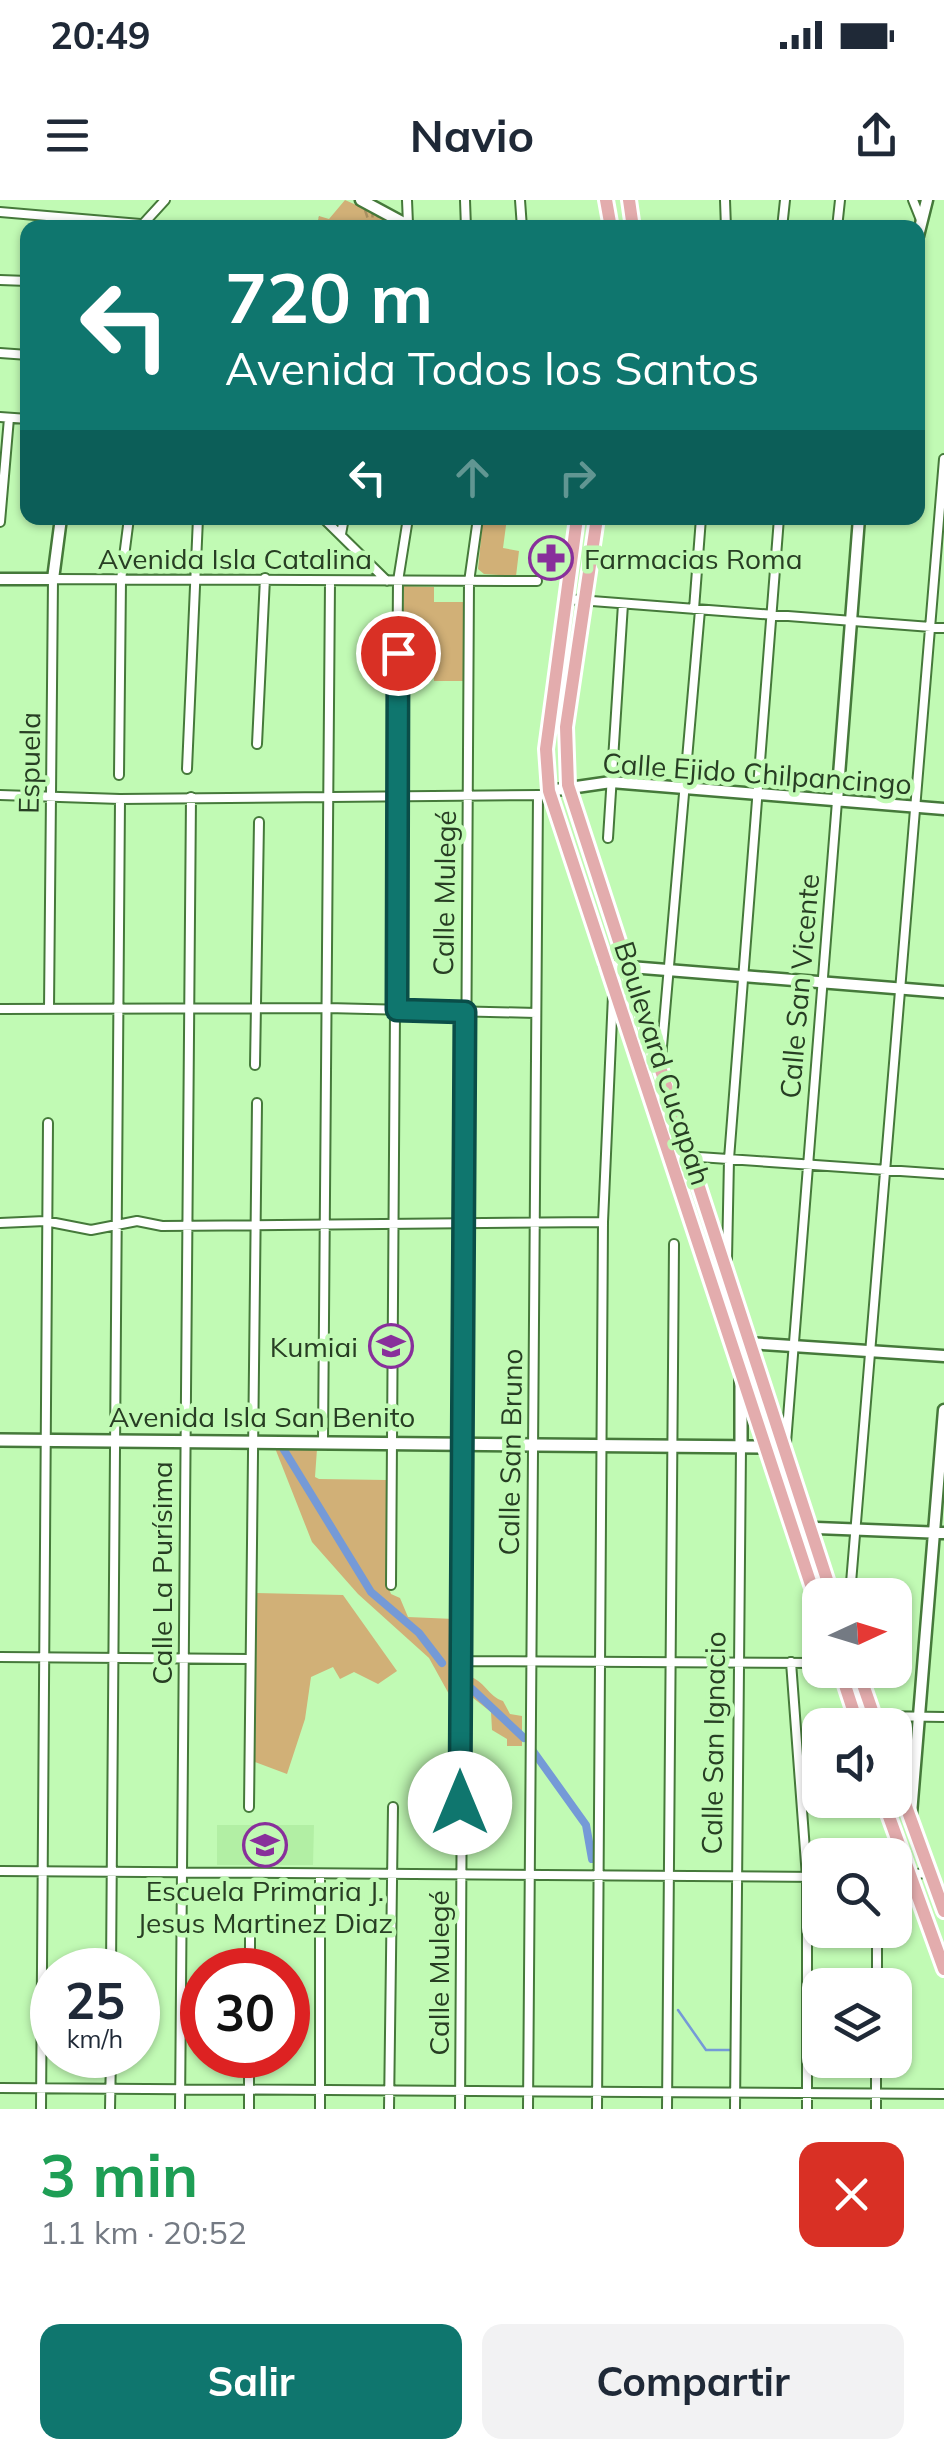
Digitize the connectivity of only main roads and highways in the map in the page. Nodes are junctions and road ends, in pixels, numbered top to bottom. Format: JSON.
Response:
{"nodes":[{"id":1,"x":576,"y":525,"type":"edge"},
{"id":2,"x":596,"y":525,"type":"edge"},
{"id":3,"x":698,"y":1187,"type":"junction"},
{"id":4,"x":678,"y":1190,"type":"junction"},
{"id":5,"x":741,"y":1378,"type":"junction"},
{"id":6,"x":0,"y":1440,"type":"edge"},
{"id":7,"x":740,"y":1447,"type":"junction"},
{"id":8,"x":764,"y":1447,"type":"junction"},
{"id":9,"x":808,"y":1578,"type":"edge"},
{"id":10,"x":826,"y":1578,"type":"edge"},
{"id":11,"x":909,"y":1818,"type":"edge"},
{"id":12,"x":917,"y":1838,"type":"junction"},
{"id":13,"x":912,"y":1840,"type":"edge"},
{"id":14,"x":912,"y":1900,"type":"edge"},
{"id":15,"x":943,"y":1904,"type":"edge"},
{"id":16,"x":944,"y":1969,"type":"edge"}],
"edges":[{"from":1,"to":4,"type":"main road","name":"Boulevard Cucapah"},
{"from":2,"to":3,"type":"main road","name":"Boulevard Cucapah"},
{"from":3,"to":4,"type":"main road"},
{"from":3,"to":10,"type":"main road","name":"Boulevard Cucapah"},
{"from":4,"to":5,"type":"main road","name":"Boulevard Cucapah"},
{"from":5,"to":7,"type":"main road","name":"Calle San Ignacio"},
{"from":5,"to":8,"type":"main road","name":"Boulevard Cucapah"},
{"from":6,"to":7,"type":"main road","name":"Avenida Isla San Benito"},
{"from":7,"to":8,"type":"main road","name":"Avenida Isla San Benito"},
{"from":8,"to":9,"type":"main road","name":"Boulevard Cucapah"},
{"from":11,"to":12,"type":"main road"},
{"from":12,"to":13,"type":"main road"},
{"from":12,"to":15,"type":"main road"},
{"from":14,"to":16,"type":"main road"}]}
